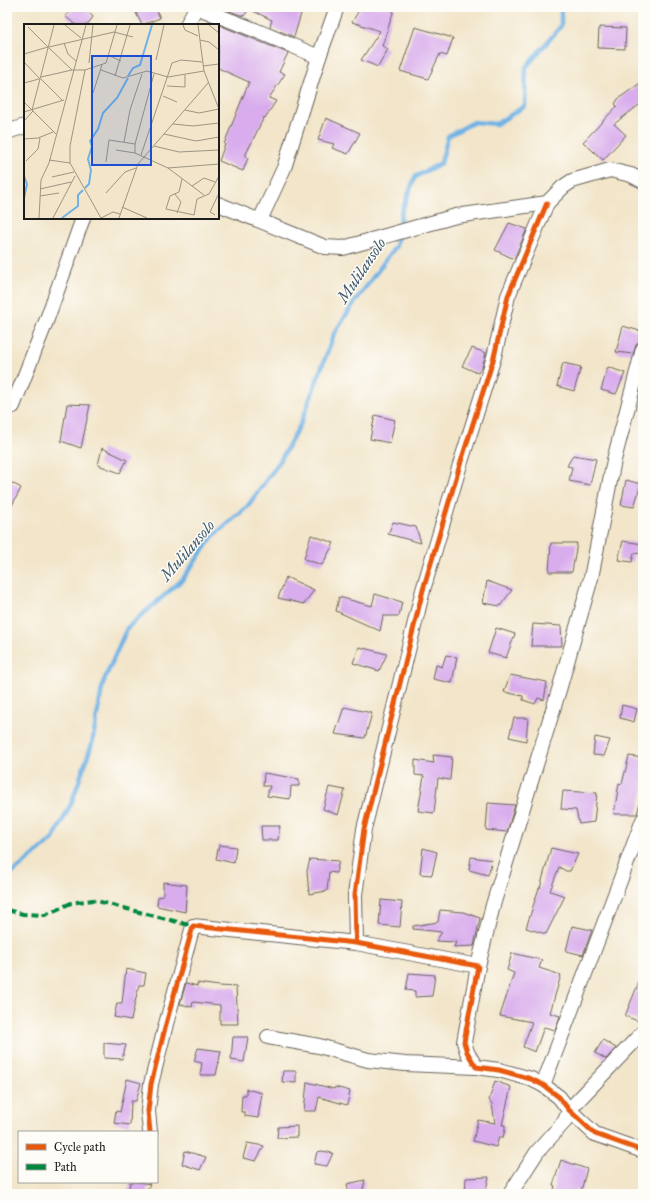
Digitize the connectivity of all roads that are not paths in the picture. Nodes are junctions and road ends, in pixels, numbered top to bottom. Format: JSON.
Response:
{"nodes":[{"id":1,"x":196,"y":7,"type":"edge"},
{"id":2,"x":337,"y":7,"type":"edge"},
{"id":3,"x":187,"y":24,"type":"edge"},
{"id":4,"x":319,"y":57,"type":"junction"},
{"id":5,"x":24,"y":126,"type":"edge"},
{"id":6,"x":7,"y":132,"type":"edge"},
{"id":7,"x":643,"y":181,"type":"edge"},
{"id":8,"x":547,"y":202,"type":"junction"},
{"id":9,"x":219,"y":204,"type":"edge"},
{"id":10,"x":83,"y":219,"type":"edge"},
{"id":11,"x":260,"y":220,"type":"junction"},
{"id":12,"x":643,"y":349,"type":"edge"},
{"id":13,"x":13,"y":406,"type":"dead end"},
{"id":14,"x":643,"y":820,"type":"edge"},
{"id":15,"x":356,"y":944,"type":"junction"},
{"id":16,"x":478,"y":966,"type":"junction"},
{"id":17,"x":643,"y":1032,"type":"edge"},
{"id":18,"x":268,"y":1036,"type":"dead end"},
{"id":19,"x":476,"y":1066,"type":"junction"},
{"id":20,"x":543,"y":1085,"type":"junction"},
{"id":21,"x":569,"y":1110,"type":"junction"},
{"id":22,"x":150,"y":1131,"type":"edge"},
{"id":23,"x":643,"y":1152,"type":"edge"},
{"id":24,"x":510,"y":1194,"type":"edge"}],
"edges":[{"from":1,"to":3,"type":"street"},
{"from":1,"to":4,"type":"street"},
{"from":2,"to":4,"type":"street"},
{"from":4,"to":11,"type":"street"},
{"from":5,"to":6,"type":"street"},
{"from":7,"to":8,"type":"street"},
{"from":8,"to":11,"type":"street"},
{"from":8,"to":15,"type":"street"},
{"from":9,"to":11,"type":"street"},
{"from":10,"to":13,"type":"street"},
{"from":12,"to":16,"type":"street"},
{"from":14,"to":20,"type":"street"},
{"from":15,"to":16,"type":"street"},
{"from":15,"to":22,"type":"street"},
{"from":16,"to":19,"type":"street"},
{"from":17,"to":21,"type":"street"},
{"from":18,"to":19,"type":"street"},
{"from":19,"to":20,"type":"street"},
{"from":20,"to":21,"type":"street"},
{"from":21,"to":23,"type":"street"},
{"from":21,"to":24,"type":"street"}]}
